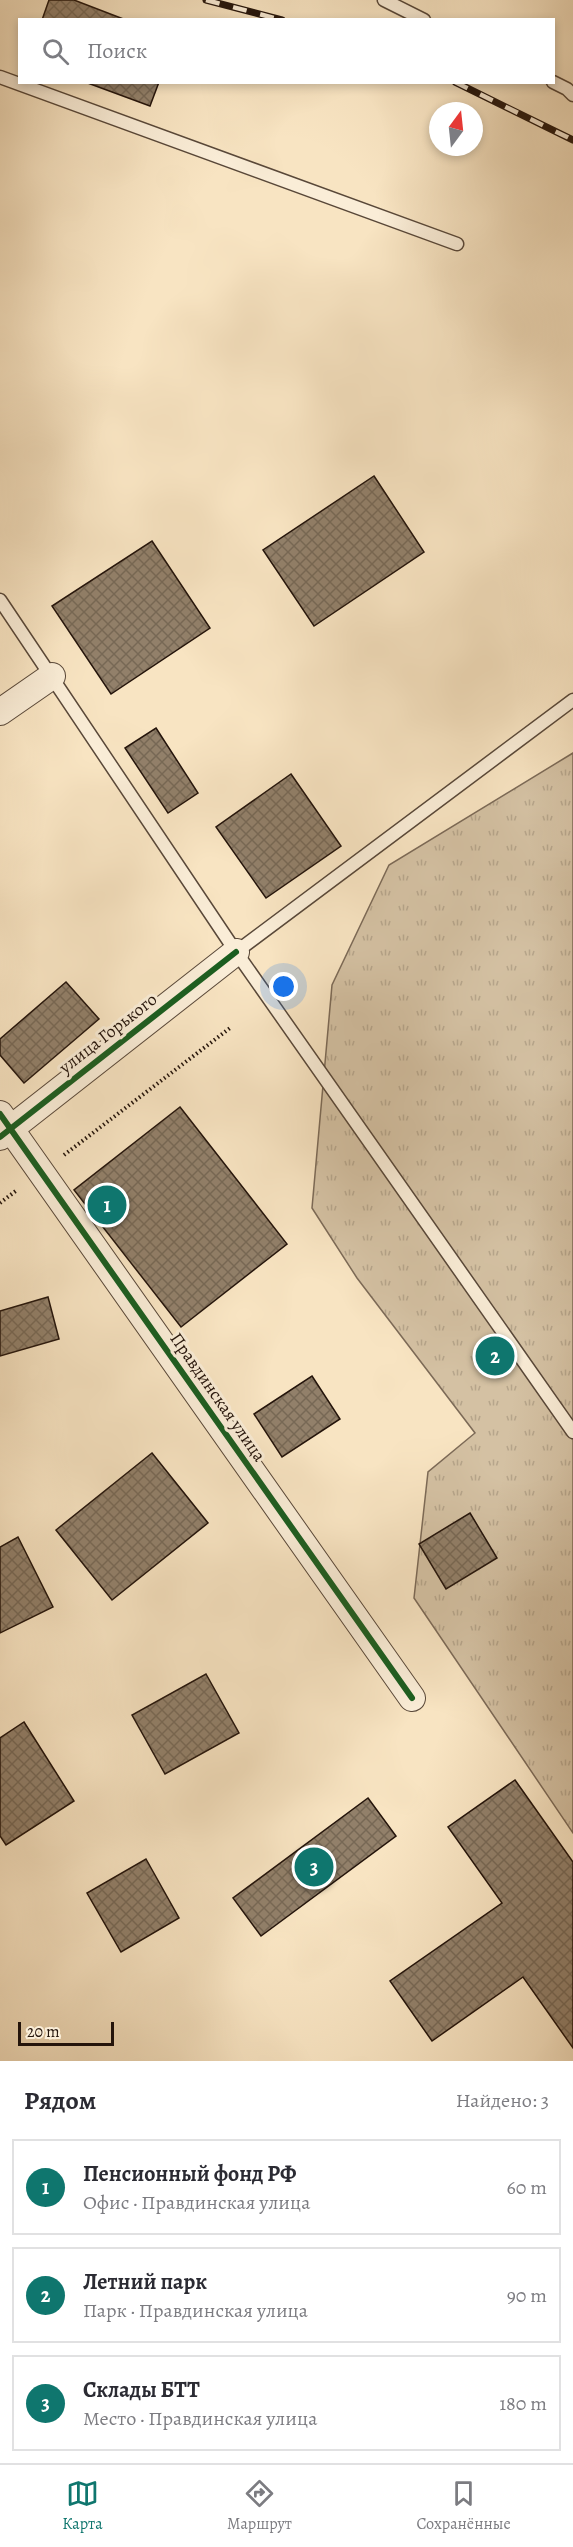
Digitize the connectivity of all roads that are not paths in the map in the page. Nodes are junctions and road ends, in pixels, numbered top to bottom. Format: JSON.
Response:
{"nodes":[{"id":1,"x":384,"y":0,"type":"edge"},
{"id":2,"x":420,"y":18,"type":"edge"},
{"id":3,"x":0,"y":77,"type":"edge"},
{"id":4,"x":555,"y":83,"type":"edge"},
{"id":5,"x":18,"y":84,"type":"edge"},
{"id":6,"x":19,"y":84,"type":"edge"},
{"id":7,"x":573,"y":95,"type":"edge"},
{"id":8,"x":457,"y":244,"type":"dead end"},
{"id":9,"x":0,"y":600,"type":"edge"},
{"id":10,"x":52,"y":676,"type":"junction"},
{"id":11,"x":573,"y":700,"type":"edge"},
{"id":12,"x":0,"y":712,"type":"edge"},
{"id":13,"x":236,"y":952,"type":"junction"},
{"id":14,"x":4,"y":1126,"type":"edge"},
{"id":15,"x":573,"y":1432,"type":"edge"},
{"id":16,"x":412,"y":1698,"type":"dead end"}],
"edges":[{"from":1,"to":2,"type":"lane"},
{"from":3,"to":5,"type":"lane"},
{"from":4,"to":7,"type":"lane"},
{"from":6,"to":8,"type":"lane"},
{"from":9,"to":10,"type":"lane"},
{"from":10,"to":12,"type":"street"},
{"from":10,"to":13,"type":"lane"},
{"from":11,"to":13,"type":"lane"},
{"from":13,"to":14,"type":"street","name":"улица Горького"},
{"from":13,"to":15,"type":"lane"},
{"from":14,"to":16,"type":"street","name":"Правдинская улица"}]}
